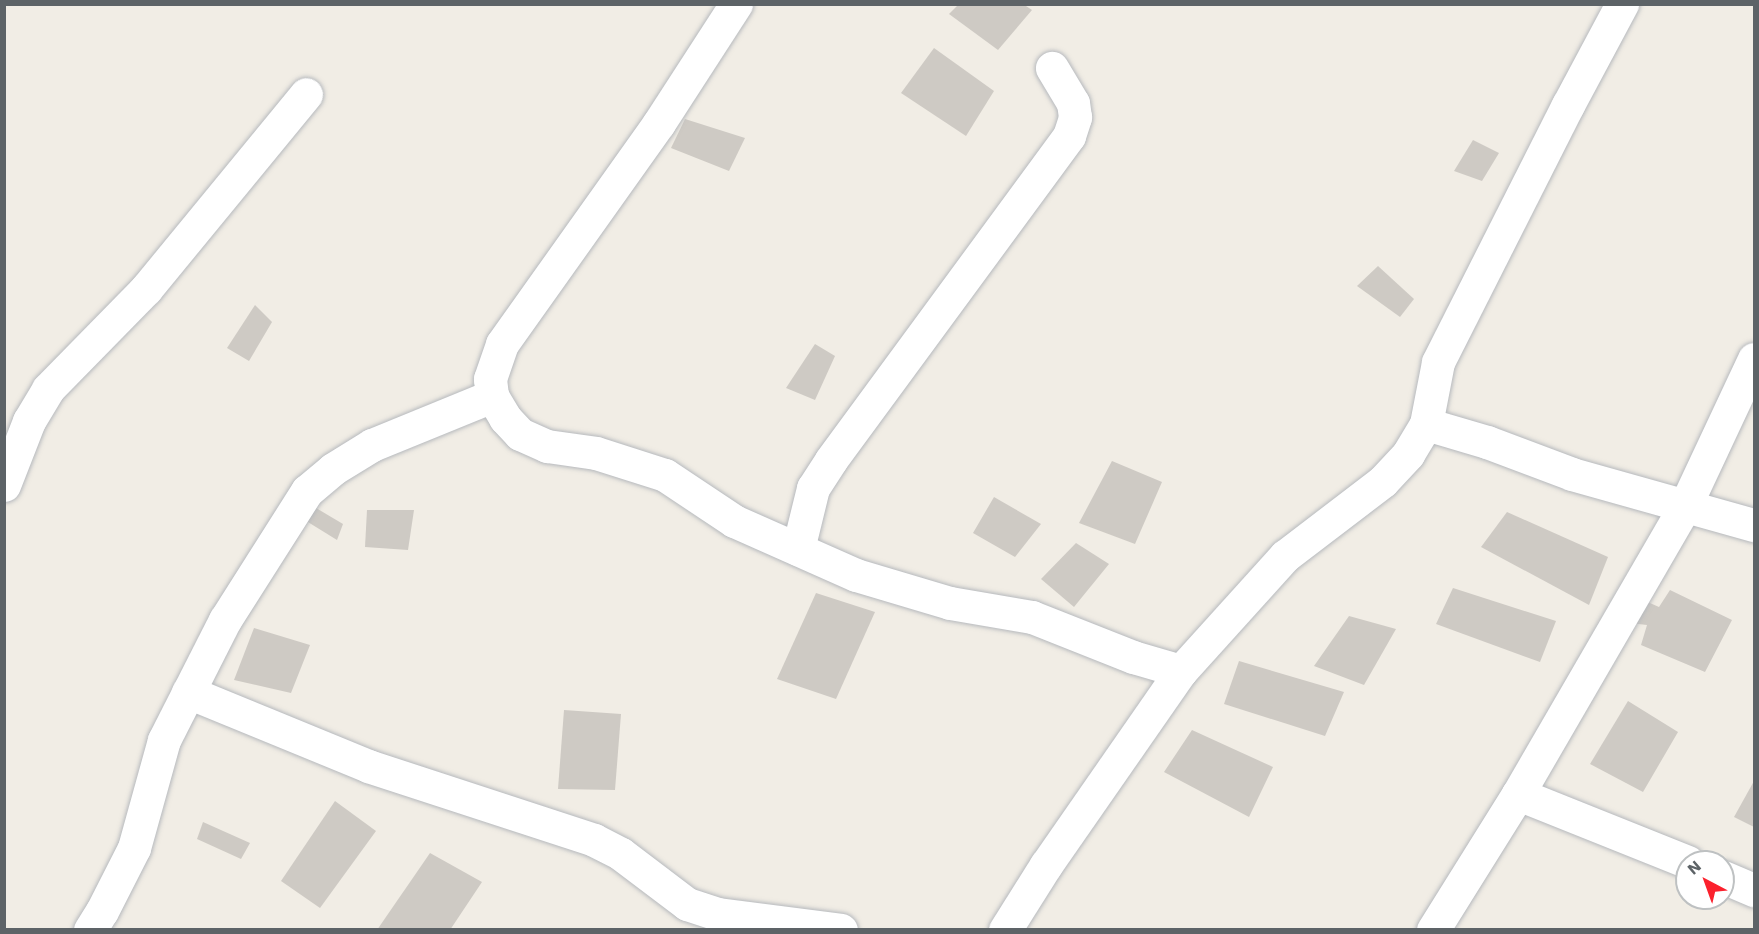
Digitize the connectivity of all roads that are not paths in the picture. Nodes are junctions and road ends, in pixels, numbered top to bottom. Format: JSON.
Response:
{"nodes":[{"id":1,"x":736,"y":4,"type":"edge"},
{"id":2,"x":1623,"y":4,"type":"edge"},
{"id":3,"x":1052,"y":68,"type":"dead end"},
{"id":4,"x":306,"y":94,"type":"dead end"},
{"id":5,"x":1755,"y":359,"type":"edge"},
{"id":6,"x":492,"y":396,"type":"junction"},
{"id":7,"x":1426,"y":424,"type":"junction"},
{"id":8,"x":4,"y":485,"type":"edge"},
{"id":9,"x":1686,"y":504,"type":"junction"},
{"id":10,"x":1755,"y":525,"type":"edge"},
{"id":11,"x":798,"y":549,"type":"junction"},
{"id":12,"x":1181,"y":671,"type":"junction"},
{"id":13,"x":188,"y":692,"type":"junction"},
{"id":14,"x":1518,"y":794,"type":"junction"},
{"id":15,"x":1675,"y":857,"type":"edge"},
{"id":16,"x":1735,"y":882,"type":"edge"},
{"id":17,"x":1755,"y":890,"type":"edge"},
{"id":18,"x":90,"y":930,"type":"edge"},
{"id":19,"x":842,"y":930,"type":"edge"},
{"id":20,"x":1005,"y":930,"type":"edge"},
{"id":21,"x":1433,"y":930,"type":"edge"}],
"edges":[{"from":1,"to":6,"type":"street"},
{"from":2,"to":7,"type":"street"},
{"from":3,"to":11,"type":"street"},
{"from":4,"to":8,"type":"street"},
{"from":5,"to":9,"type":"street"},
{"from":6,"to":11,"type":"street"},
{"from":6,"to":13,"type":"street"},
{"from":7,"to":9,"type":"street"},
{"from":7,"to":12,"type":"street"},
{"from":9,"to":10,"type":"street"},
{"from":9,"to":14,"type":"street"},
{"from":11,"to":12,"type":"street"},
{"from":12,"to":20,"type":"street"},
{"from":13,"to":18,"type":"street"},
{"from":13,"to":19,"type":"street"},
{"from":14,"to":15,"type":"street"},
{"from":14,"to":21,"type":"street"},
{"from":16,"to":17,"type":"street"}]}
